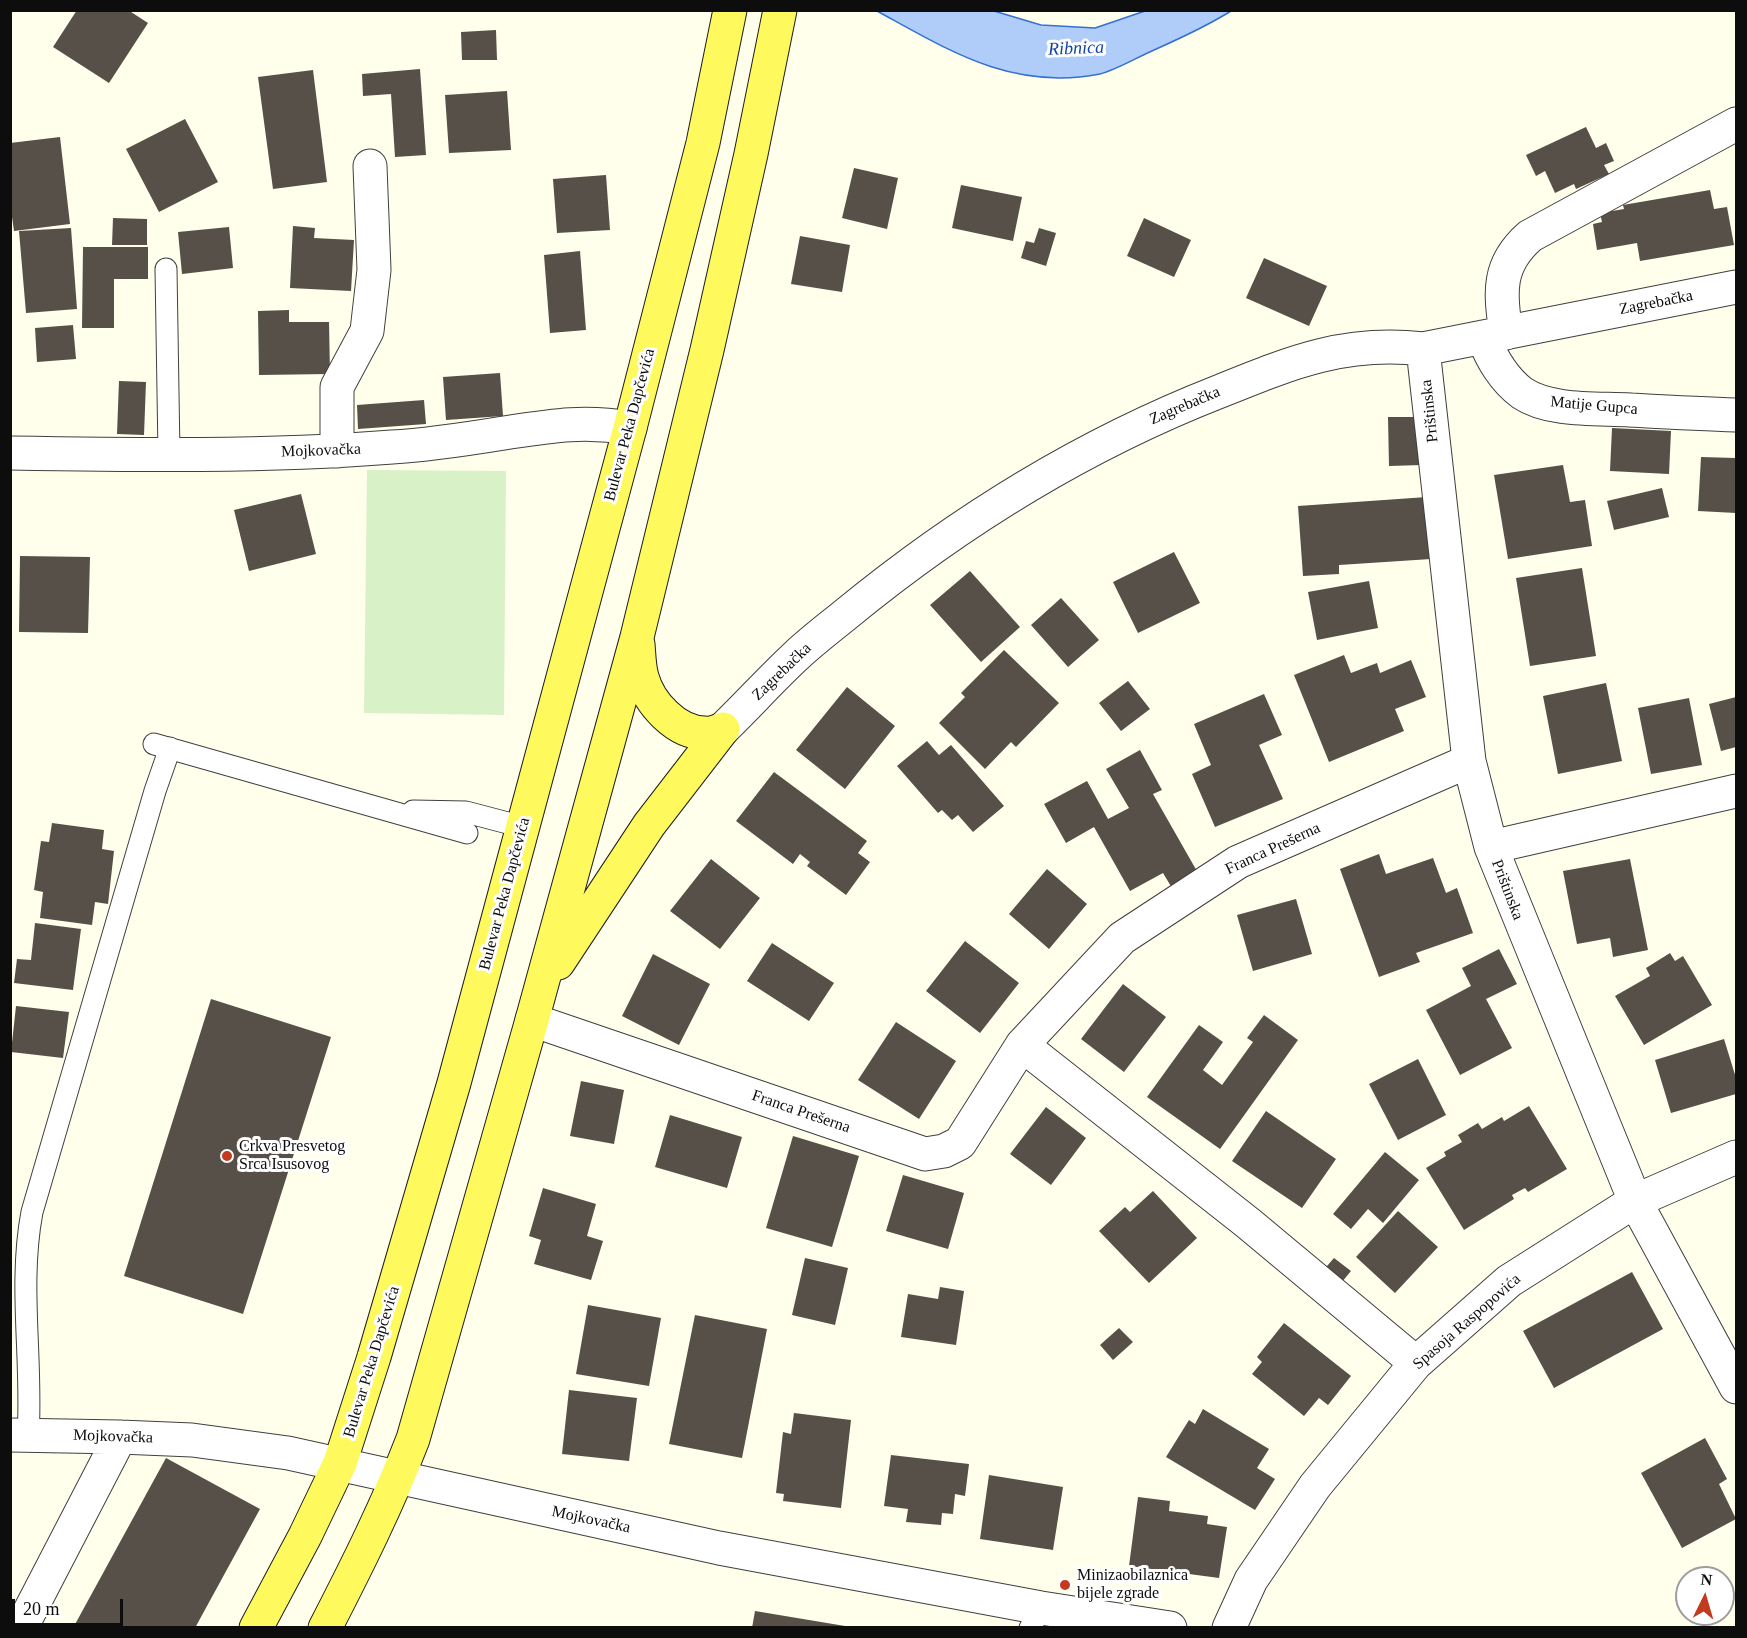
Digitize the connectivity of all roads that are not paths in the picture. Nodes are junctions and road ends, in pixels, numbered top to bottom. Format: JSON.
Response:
{"nodes":[{"id":1,"x":730,"y":10,"type":"edge"},
{"id":2,"x":780,"y":10,"type":"edge"},
{"id":3,"x":1737,"y":124,"type":"edge"},
{"id":4,"x":370,"y":166,"type":"dead end"},
{"id":5,"x":166,"y":269,"type":"dead end"},
{"id":6,"x":1737,"y":287,"type":"edge"},
{"id":7,"x":1494,"y":335,"type":"junction"},
{"id":8,"x":1423,"y":349,"type":"junction"},
{"id":9,"x":1737,"y":415,"type":"edge"},
{"id":10,"x":630,"y":428,"type":"junction"},
{"id":11,"x":337,"y":451,"type":"junction"},
{"id":12,"x":10,"y":453,"type":"edge"},
{"id":13,"x":169,"y":454,"type":"junction"},
{"id":14,"x":637,"y":636,"type":"junction"},
{"id":15,"x":723,"y":729,"type":"junction"},
{"id":16,"x":1469,"y":761,"type":"junction"},
{"id":17,"x":1737,"y":791,"type":"edge"},
{"id":18,"x":395,"y":812,"type":"junction"},
{"id":19,"x":523,"y":826,"type":"junction"},
{"id":20,"x":467,"y":833,"type":"dead end"},
{"id":21,"x":1491,"y":847,"type":"junction"},
{"id":22,"x":536,"y":1006,"type":"junction"},
{"id":23,"x":1022,"y":1045,"type":"junction"},
{"id":24,"x":1737,"y":1157,"type":"edge"},
{"id":25,"x":1635,"y":1201,"type":"junction"},
{"id":26,"x":1416,"y":1363,"type":"junction"},
{"id":27,"x":1737,"y":1388,"type":"edge"},
{"id":28,"x":19,"y":1435,"type":"edge"},
{"id":29,"x":120,"y":1437,"type":"junction"},
{"id":30,"x":340,"y":1463,"type":"junction"},
{"id":31,"x":398,"y":1478,"type":"junction"},
{"id":32,"x":1036,"y":1618,"type":"edge"},
{"id":33,"x":21,"y":1628,"type":"edge"},
{"id":34,"x":256,"y":1628,"type":"edge"},
{"id":35,"x":325,"y":1628,"type":"edge"},
{"id":36,"x":1170,"y":1628,"type":"edge"},
{"id":37,"x":1229,"y":1628,"type":"edge"}],
"edges":[{"from":1,"to":10,"type":"main road","name":"Bulevar Peka Dapčevića"},
{"from":2,"to":14,"type":"main road"},
{"from":3,"to":7,"type":"street","name":"Matije Gupca"},
{"from":4,"to":11,"type":"street"},
{"from":5,"to":13,"type":"lane"},
{"from":6,"to":7,"type":"street","name":"Zagrebačka"},
{"from":7,"to":8,"type":"street","name":"Zagrebačka"},
{"from":7,"to":9,"type":"street","name":"Matije Gupca"},
{"from":8,"to":15,"type":"street","name":"Zagrebačka"},
{"from":8,"to":16,"type":"street","name":"Prištinska"},
{"from":10,"to":11,"type":"street","name":"Mojkovačka"},
{"from":10,"to":19,"type":"main road","name":"Bulevar Peka Dapčevića"},
{"from":11,"to":13,"type":"street","name":"Mojkovačka"},
{"from":12,"to":13,"type":"street","name":"Mojkovačka"},
{"from":14,"to":15,"type":"main road"},
{"from":14,"to":22,"type":"main road"},
{"from":15,"to":22,"type":"main road"},
{"from":16,"to":21,"type":"street","name":"Prištinska"},
{"from":16,"to":23,"type":"street","name":"Franca Prešerna"},
{"from":17,"to":21,"type":"street"},
{"from":18,"to":19,"type":"lane"},
{"from":18,"to":20,"type":"lane"},
{"from":18,"to":28,"type":"lane"},
{"from":19,"to":30,"type":"main road","name":"Bulevar Peka Dapčevića"},
{"from":21,"to":25,"type":"street","name":"Prištinska"},
{"from":22,"to":23,"type":"street","name":"Franca Prešerna"},
{"from":22,"to":31,"type":"main road"},
{"from":23,"to":26,"type":"street"},
{"from":24,"to":25,"type":"street","name":"Spasoja Raspopovića"},
{"from":25,"to":26,"type":"street","name":"Spasoja Raspopovića"},
{"from":25,"to":27,"type":"street","name":"Prištinska"},
{"from":26,"to":37,"type":"street","name":"Spasoja Raspopovića"},
{"from":28,"to":29,"type":"street","name":"Mojkovačka"},
{"from":29,"to":30,"type":"street","name":"Mojkovačka"},
{"from":29,"to":33,"type":"street"},
{"from":30,"to":31,"type":"street","name":"Mojkovačka"},
{"from":30,"to":34,"type":"main road","name":"Bulevar Peka Dapčevića"},
{"from":31,"to":32,"type":"street","name":"Mojkovačka"},
{"from":31,"to":35,"type":"main road"},
{"from":32,"to":36,"type":"street","name":"Mojkovačka"}]}
